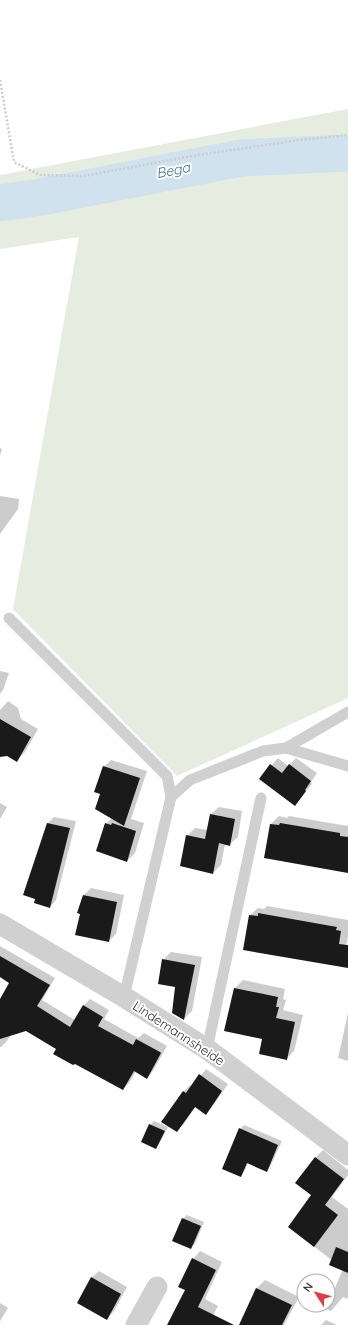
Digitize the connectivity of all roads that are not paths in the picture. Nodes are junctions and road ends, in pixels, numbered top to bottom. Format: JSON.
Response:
{"nodes":[{"id":1,"x":9,"y":618,"type":"dead end"},
{"id":2,"x":348,"y":712,"type":"edge"},
{"id":3,"x":286,"y":748,"type":"junction"},
{"id":4,"x":348,"y":766,"type":"edge"},
{"id":5,"x":171,"y":796,"type":"junction"},
{"id":6,"x":261,"y":798,"type":"dead end"},
{"id":7,"x":0,"y":924,"type":"edge"},
{"id":8,"x":124,"y":997,"type":"junction"},
{"id":9,"x":207,"y":1049,"type":"junction"},
{"id":10,"x":348,"y":1155,"type":"edge"},
{"id":11,"x":157,"y":1287,"type":"dead end"},
{"id":12,"x":136,"y":1325,"type":"edge"}],
"edges":[{"from":1,"to":5,"type":"lane"},
{"from":2,"to":3,"type":"lane"},
{"from":3,"to":4,"type":"lane"},
{"from":3,"to":5,"type":"lane"},
{"from":5,"to":8,"type":"lane"},
{"from":6,"to":9,"type":"lane"},
{"from":7,"to":8,"type":"street","name":"Lindemannsheide"},
{"from":8,"to":9,"type":"street","name":"Lindemannsheide"},
{"from":9,"to":10,"type":"street","name":"Lindemannsheide"},
{"from":11,"to":12,"type":"street"}]}
